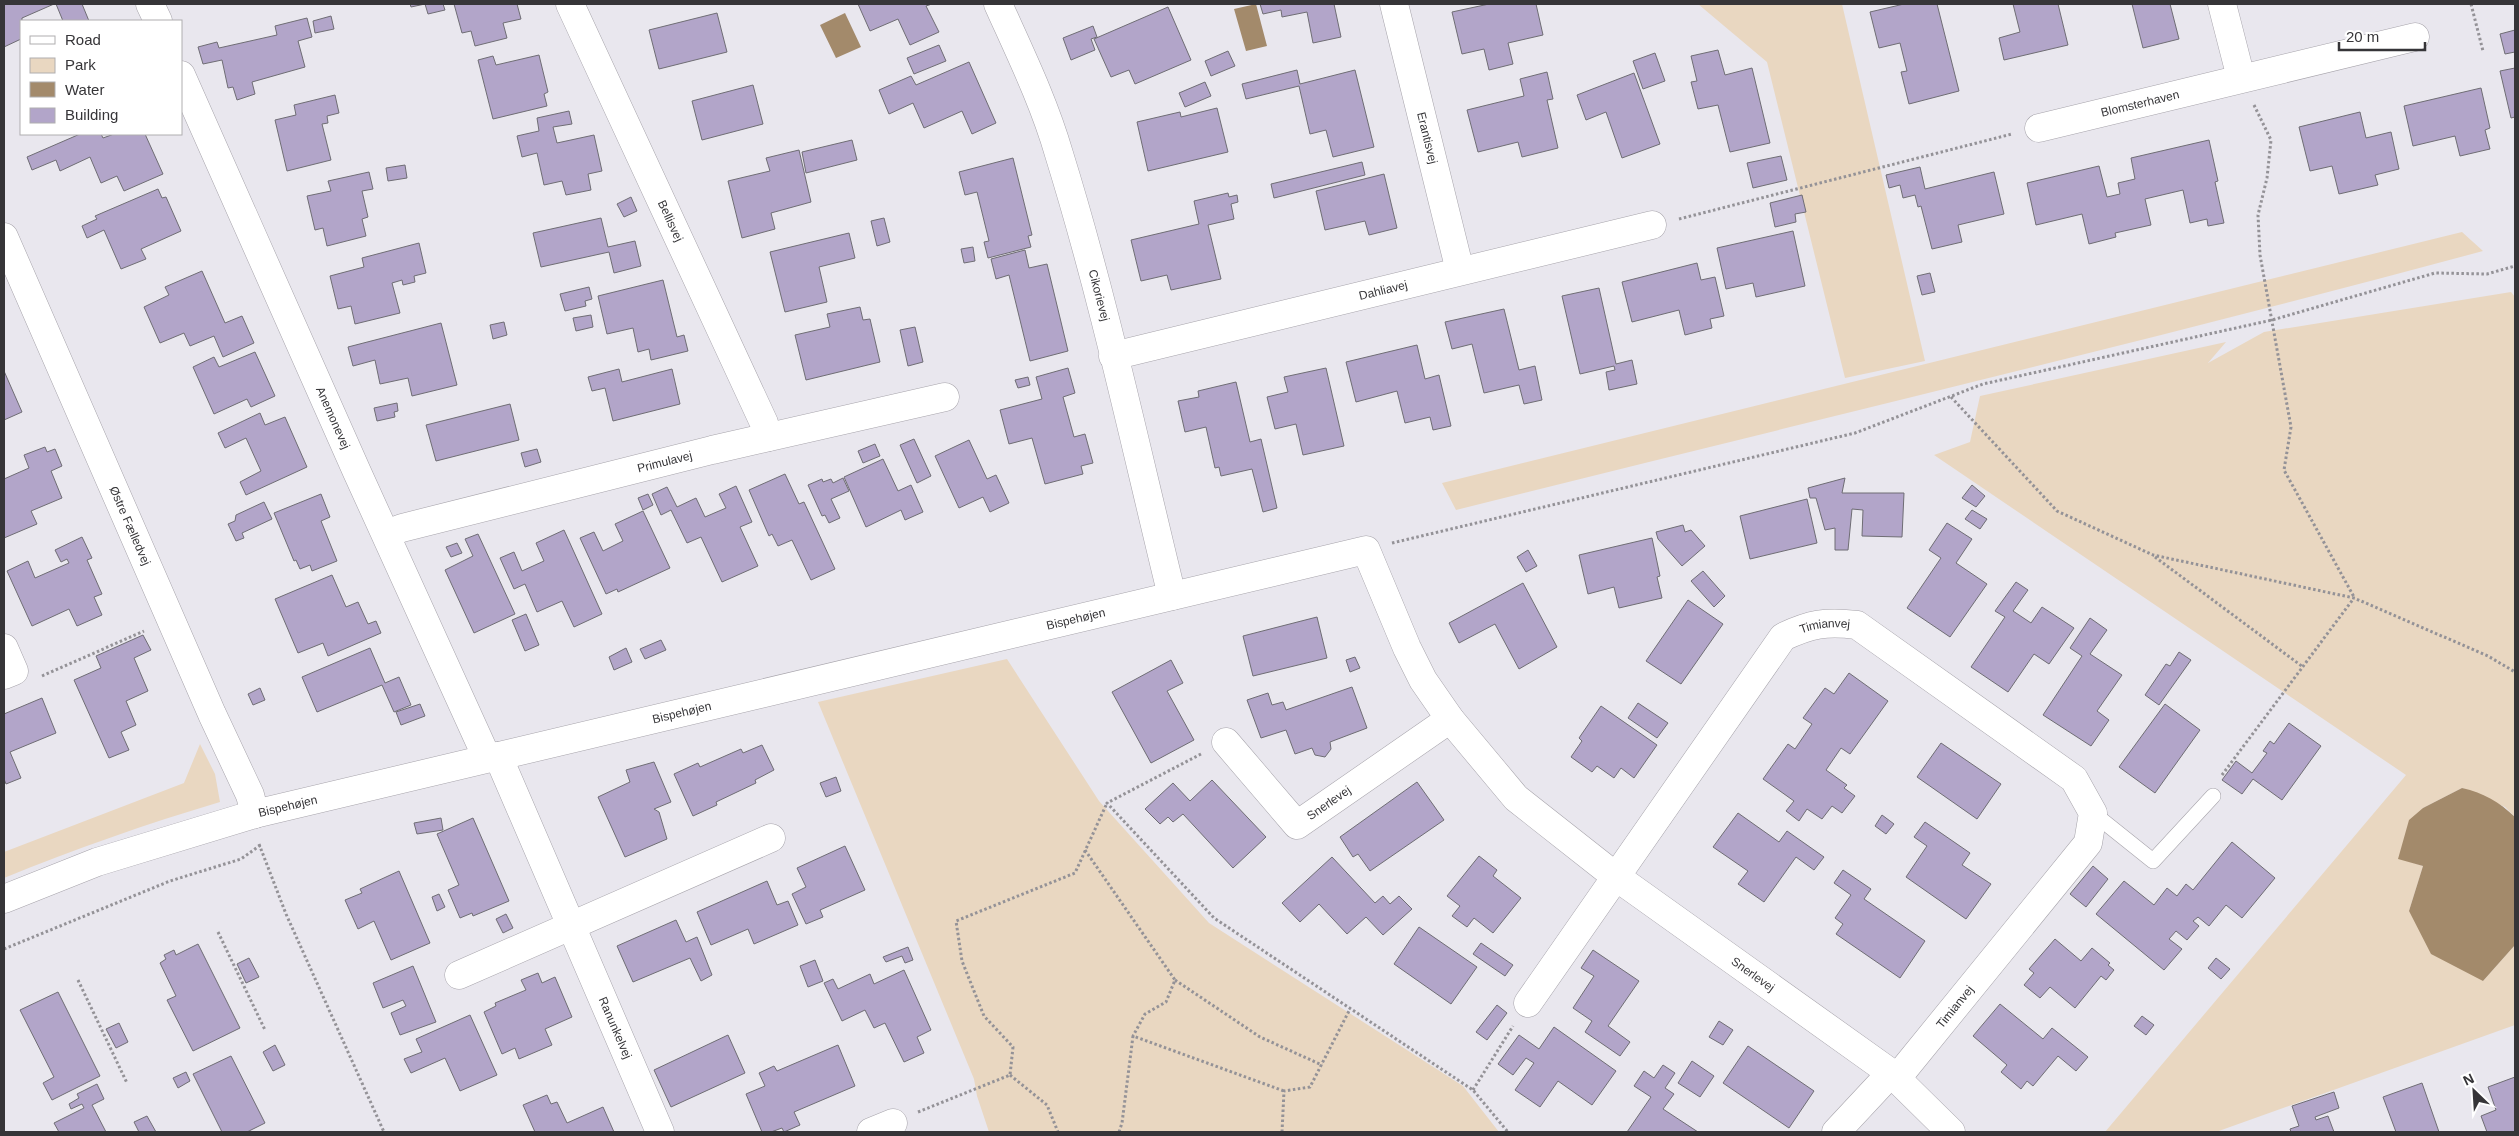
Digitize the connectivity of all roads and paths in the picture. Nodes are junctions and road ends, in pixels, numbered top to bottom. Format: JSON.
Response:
{"nodes":[{"id":1,"x":150,"y":4,"type":"edge"},
{"id":2,"x":570,"y":4,"type":"edge"},
{"id":3,"x":998,"y":4,"type":"edge"},
{"id":4,"x":1394,"y":4,"type":"edge"},
{"id":5,"x":2222,"y":4,"type":"edge"},
{"id":6,"x":2471,"y":4,"type":"edge"},
{"id":7,"x":158,"y":20,"type":"edge"},
{"id":8,"x":2414,"y":37,"type":"dead end"},
{"id":9,"x":2484,"y":52,"type":"dead end"},
{"id":10,"x":182,"y":77,"type":"edge"},
{"id":11,"x":2241,"y":78,"type":"junction"},
{"id":12,"x":2039,"y":128,"type":"joint"},
{"id":13,"x":1652,"y":225,"type":"joint"},
{"id":14,"x":4,"y":236,"type":"edge"},
{"id":15,"x":2515,"y":266,"type":"edge"},
{"id":16,"x":1460,"y":271,"type":"junction"},
{"id":17,"x":2272,"y":320,"type":"junction"},
{"id":18,"x":1113,"y":356,"type":"junction"},
{"id":19,"x":945,"y":397,"type":"dead end"},
{"id":20,"x":1951,"y":397,"type":"junction"},
{"id":21,"x":768,"y":437,"type":"junction"},
{"id":22,"x":386,"y":534,"type":"junction"},
{"id":23,"x":1366,"y":550,"type":"junction"},
{"id":24,"x":2153,"y":555,"type":"junction"},
{"id":25,"x":1172,"y":596,"type":"junction"},
{"id":26,"x":2354,"y":598,"type":"junction"},
{"id":27,"x":170,"y":619,"type":"junction"},
{"id":28,"x":7,"y":665,"type":"edge"},
{"id":29,"x":2303,"y":667,"type":"junction"},
{"id":30,"x":2515,"y":672,"type":"edge"},
{"id":31,"x":1450,"y":719,"type":"junction"},
{"id":32,"x":1226,"y":742,"type":"joint"},
{"id":33,"x":492,"y":757,"type":"junction"},
{"id":34,"x":2213,"y":796,"type":"joint"},
{"id":35,"x":1107,"y":803,"type":"junction"},
{"id":36,"x":2093,"y":812,"type":"junction"},
{"id":37,"x":255,"y":814,"type":"junction"},
{"id":38,"x":771,"y":838,"type":"dead end"},
{"id":39,"x":269,"y":842,"type":"dead end"},
{"id":40,"x":259,"y":845,"type":"junction"},
{"id":41,"x":1086,"y":850,"type":"junction"},
{"id":42,"x":1615,"y":876,"type":"junction"},
{"id":43,"x":4,"y":899,"type":"edge"},
{"id":44,"x":569,"y":926,"type":"junction"},
{"id":45,"x":218,"y":932,"type":"dead end"},
{"id":46,"x":4,"y":949,"type":"edge"},
{"id":47,"x":459,"y":975,"type":"dead end"},
{"id":48,"x":78,"y":980,"type":"dead end"},
{"id":49,"x":1175,"y":980,"type":"junction"},
{"id":50,"x":1528,"y":1003,"type":"joint"},
{"id":51,"x":1350,"y":1009,"type":"junction"},
{"id":52,"x":265,"y":1030,"type":"dead end"},
{"id":53,"x":1133,"y":1036,"type":"junction"},
{"id":54,"x":1322,"y":1065,"type":"junction"},
{"id":55,"x":1010,"y":1075,"type":"junction"},
{"id":56,"x":1894,"y":1076,"type":"junction"},
{"id":57,"x":127,"y":1083,"type":"dead end"},
{"id":58,"x":1473,"y":1090,"type":"junction"},
{"id":59,"x":1284,"y":1091,"type":"junction"},
{"id":60,"x":882,"y":1127,"type":"edge"},
{"id":61,"x":384,"y":1132,"type":"edge"},
{"id":62,"x":660,"y":1132,"type":"edge"},
{"id":63,"x":1058,"y":1132,"type":"edge"},
{"id":64,"x":1119,"y":1132,"type":"edge"},
{"id":65,"x":1282,"y":1132,"type":"edge"},
{"id":66,"x":1508,"y":1132,"type":"edge"},
{"id":67,"x":1836,"y":1132,"type":"edge"},
{"id":68,"x":1951,"y":1132,"type":"edge"}],
"edges":[{"from":1,"to":7,"type":"street"},
{"from":2,"to":21,"type":"street","name":"Bellisvej"},
{"from":3,"to":18,"type":"street","name":"Cikorievej"},
{"from":4,"to":16,"type":"street","name":"Erantisvej"},
{"from":5,"to":11,"type":"street"},
{"from":6,"to":9,"type":"path"},
{"from":8,"to":11,"type":"street","name":"Blomsterhaven"},
{"from":10,"to":22,"type":"street","name":"Anemonevej"},
{"from":11,"to":12,"type":"street","name":"Blomsterhaven"},
{"from":11,"to":17,"type":"path"},
{"from":12,"to":13,"type":"path"},
{"from":13,"to":16,"type":"street","name":"Dahliavej"},
{"from":14,"to":27,"type":"street","name":"Østre Fælledvej"},
{"from":15,"to":17,"type":"path"},
{"from":16,"to":18,"type":"street","name":"Dahliavej"},
{"from":17,"to":20,"type":"path"},
{"from":17,"to":26,"type":"path"},
{"from":18,"to":25,"type":"street","name":"Cikorievej"},
{"from":19,"to":21,"type":"street","name":"Primulavej"},
{"from":20,"to":23,"type":"path"},
{"from":20,"to":24,"type":"path"},
{"from":21,"to":22,"type":"street","name":"Primulavej"},
{"from":22,"to":33,"type":"street","name":"Anemonevej"},
{"from":23,"to":25,"type":"street","name":"Bispehøjen"},
{"from":23,"to":31,"type":"street","name":"Snerlevej"},
{"from":24,"to":26,"type":"path"},
{"from":24,"to":29,"type":"path"},
{"from":25,"to":33,"type":"street","name":"Bispehøjen"},
{"from":26,"to":29,"type":"path"},
{"from":26,"to":30,"type":"path"},
{"from":27,"to":28,"type":"path"},
{"from":27,"to":37,"type":"street","name":"Østre Fælledvej"},
{"from":29,"to":34,"type":"path"},
{"from":31,"to":32,"type":"street","name":"Snerlevej"},
{"from":31,"to":42,"type":"street","name":"Snerlevej"},
{"from":32,"to":35,"type":"path"},
{"from":33,"to":37,"type":"street","name":"Bispehøjen"},
{"from":33,"to":44,"type":"street","name":"Ranunkelvej"},
{"from":34,"to":36,"type":"lane","name":"Timianvej"},
{"from":35,"to":41,"type":"path"},
{"from":35,"to":51,"type":"path"},
{"from":36,"to":42,"type":"street","name":"Timianvej"},
{"from":36,"to":56,"type":"street","name":"Timianvej"},
{"from":37,"to":40,"type":"path"},
{"from":37,"to":43,"type":"street","name":"Bispehøjen"},
{"from":38,"to":44,"type":"street"},
{"from":39,"to":40,"type":"path"},
{"from":40,"to":46,"type":"path"},
{"from":40,"to":61,"type":"path"},
{"from":41,"to":49,"type":"path"},
{"from":41,"to":55,"type":"path"},
{"from":42,"to":50,"type":"street"},
{"from":42,"to":56,"type":"street","name":"Snerlevej"},
{"from":44,"to":47,"type":"street"},
{"from":44,"to":62,"type":"street","name":"Ranunkelvej"},
{"from":45,"to":52,"type":"path"},
{"from":48,"to":57,"type":"path"},
{"from":49,"to":53,"type":"path"},
{"from":49,"to":54,"type":"path"},
{"from":50,"to":58,"type":"path"},
{"from":51,"to":54,"type":"path"},
{"from":51,"to":58,"type":"path"},
{"from":53,"to":59,"type":"path"},
{"from":53,"to":64,"type":"path"},
{"from":54,"to":59,"type":"path"},
{"from":55,"to":60,"type":"path"},
{"from":55,"to":63,"type":"path"},
{"from":56,"to":67,"type":"street"},
{"from":56,"to":68,"type":"street","name":"Snerlevej"},
{"from":58,"to":66,"type":"path"},
{"from":59,"to":65,"type":"path"}]}
